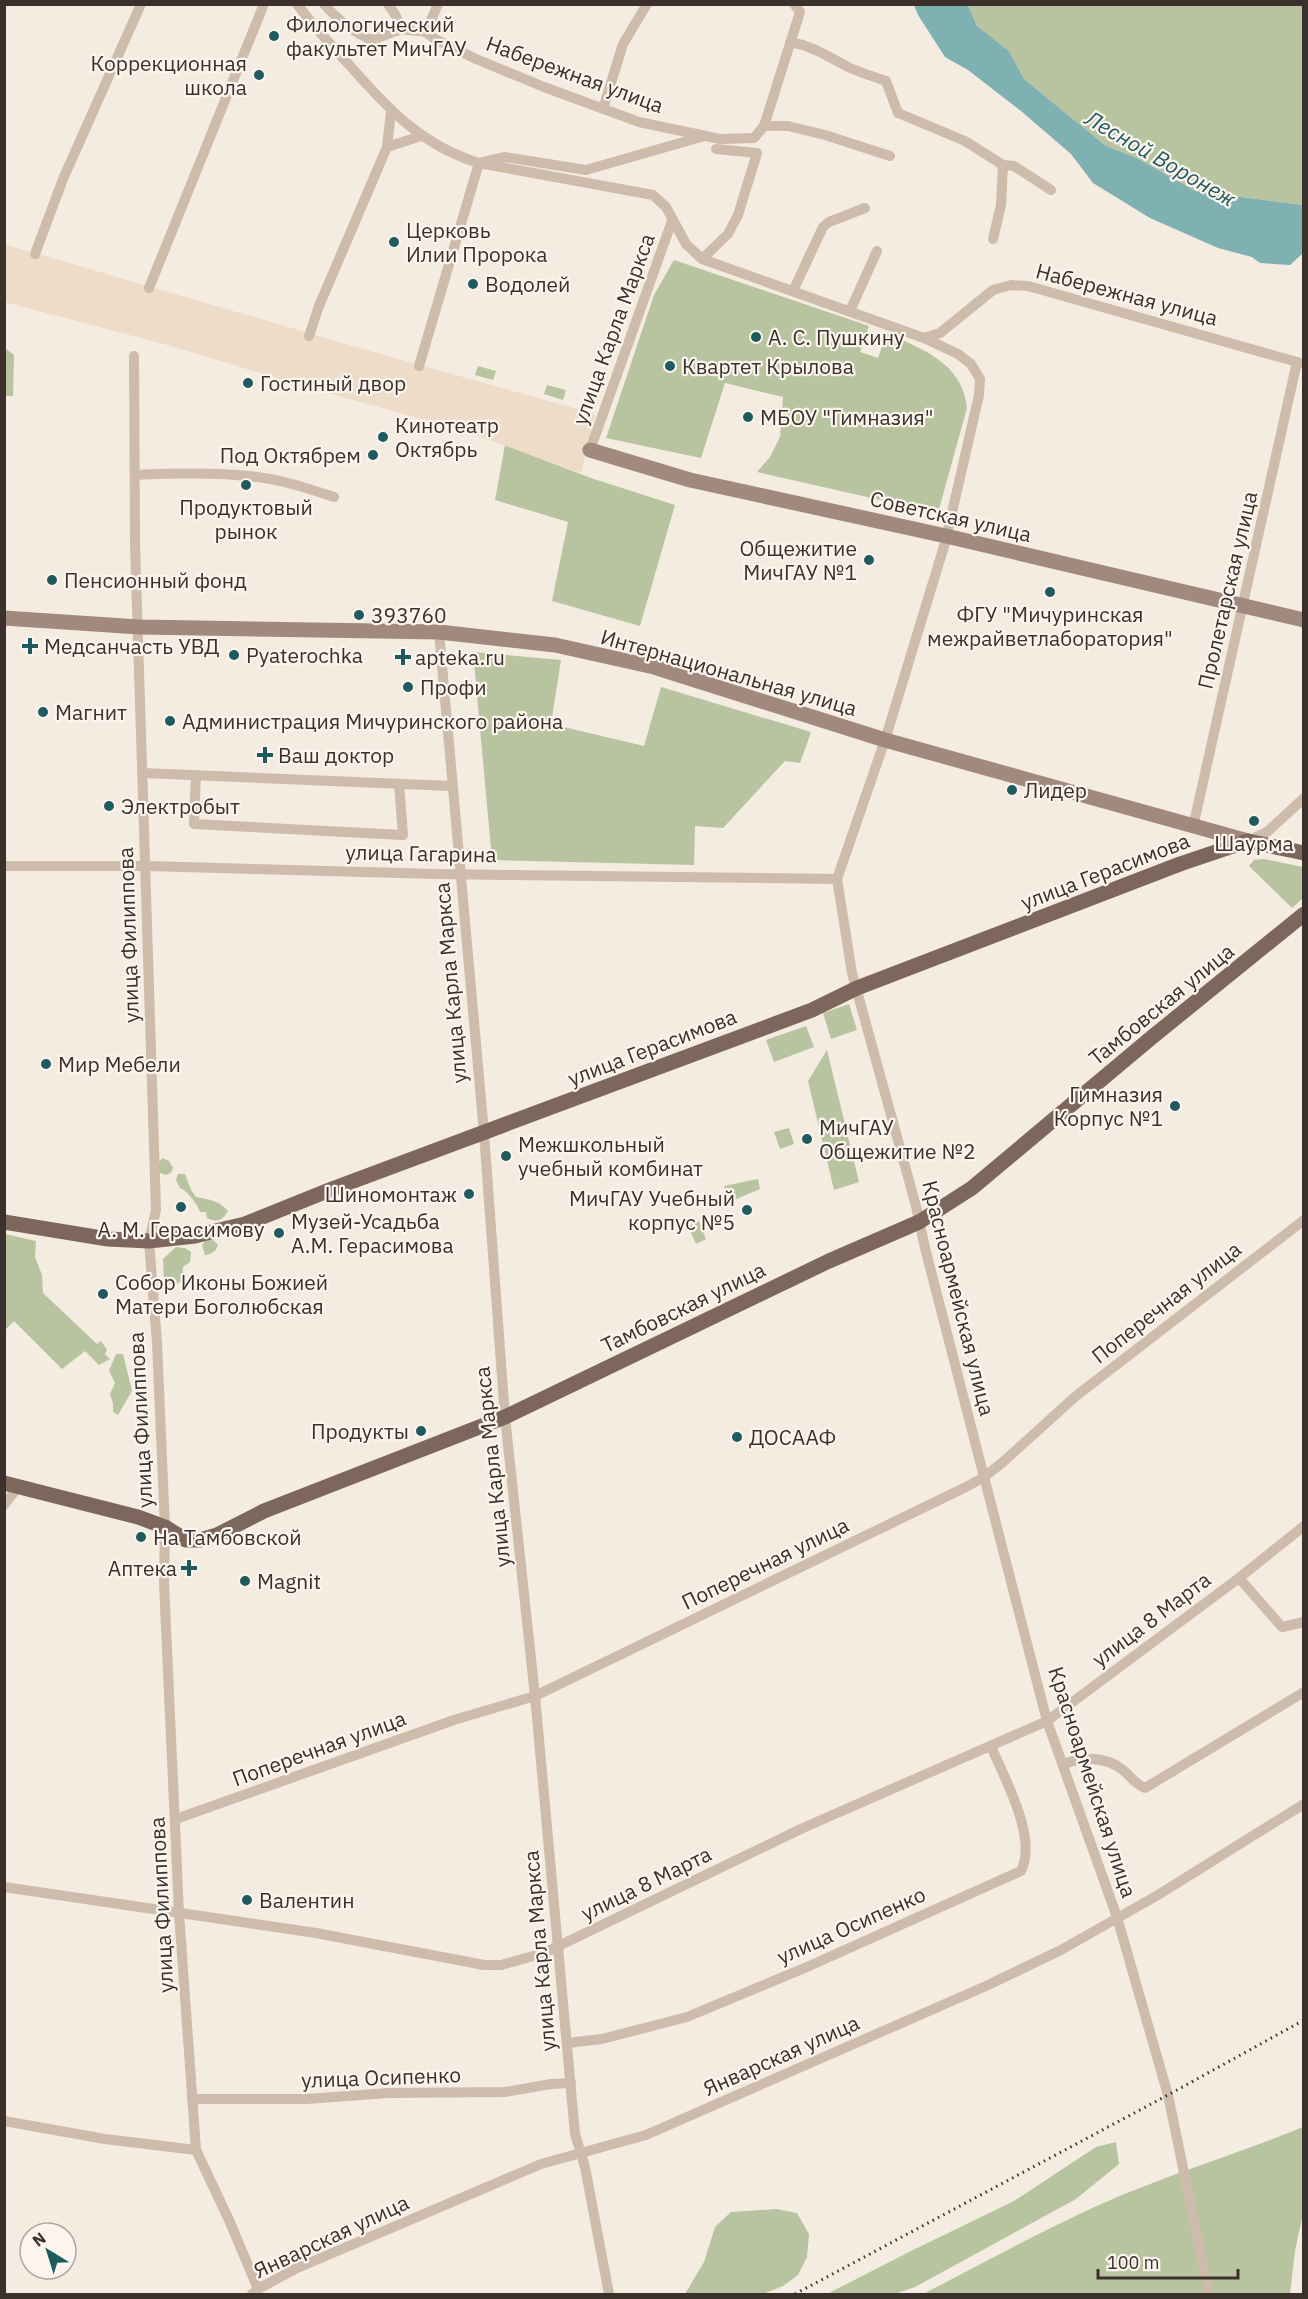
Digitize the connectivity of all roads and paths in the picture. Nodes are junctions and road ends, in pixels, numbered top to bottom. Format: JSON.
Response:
{"nodes":[{"id":1,"x":141,"y":4,"type":"edge"},
{"id":2,"x":264,"y":4,"type":"edge"},
{"id":3,"x":297,"y":4,"type":"edge"},
{"id":4,"x":324,"y":4,"type":"edge"},
{"id":5,"x":388,"y":4,"type":"edge"},
{"id":6,"x":438,"y":4,"type":"edge"},
{"id":7,"x":647,"y":4,"type":"edge"},
{"id":8,"x":797,"y":8,"type":"edge"},
{"id":9,"x":401,"y":29,"type":"junction"},
{"id":10,"x":426,"y":32,"type":"junction"},
{"id":11,"x":790,"y":42,"type":"junction"},
{"id":12,"x":603,"y":109,"type":"junction"},
{"id":13,"x":391,"y":111,"type":"junction"},
{"id":14,"x":764,"y":126,"type":"junction"},
{"id":15,"x":421,"y":136,"type":"junction"},
{"id":16,"x":705,"y":136,"type":"junction"},
{"id":17,"x":387,"y":147,"type":"junction"},
{"id":18,"x":716,"y":148,"type":"dead end"},
{"id":19,"x":890,"y":156,"type":"dead end"},
{"id":20,"x":479,"y":163,"type":"junction"},
{"id":21,"x":1003,"y":165,"type":"junction"},
{"id":22,"x":1052,"y":190,"type":"dead end"},
{"id":23,"x":865,"y":208,"type":"dead end"},
{"id":24,"x":672,"y":221,"type":"junction"},
{"id":25,"x":993,"y":239,"type":"dead end"},
{"id":26,"x":877,"y":251,"type":"dead end"},
{"id":27,"x":35,"y":254,"type":"dead end"},
{"id":28,"x":702,"y":259,"type":"junction"},
{"id":29,"x":149,"y":288,"type":"dead end"},
{"id":30,"x":793,"y":291,"type":"junction"},
{"id":31,"x":850,"y":312,"type":"junction"},
{"id":32,"x":309,"y":336,"type":"dead end"},
{"id":33,"x":924,"y":338,"type":"junction"},
{"id":34,"x":134,"y":356,"type":"dead end"},
{"id":35,"x":1300,"y":363,"type":"edge"},
{"id":36,"x":419,"y":366,"type":"dead end"},
{"id":37,"x":590,"y":450,"type":"joint"},
{"id":38,"x":135,"y":475,"type":"junction"},
{"id":39,"x":334,"y":497,"type":"dead end"},
{"id":40,"x":946,"y":536,"type":"junction"},
{"id":41,"x":1244,"y":606,"type":"junction"},
{"id":42,"x":4,"y":618,"type":"edge"},
{"id":43,"x":1304,"y":620,"type":"edge"},
{"id":44,"x":139,"y":627,"type":"junction"},
{"id":45,"x":439,"y":632,"type":"junction"},
{"id":46,"x":885,"y":740,"type":"junction"},
{"id":47,"x":143,"y":773,"type":"junction"},
{"id":48,"x":196,"y":775,"type":"junction"},
{"id":49,"x":399,"y":784,"type":"junction"},
{"id":50,"x":452,"y":786,"type":"junction"},
{"id":51,"x":1304,"y":798,"type":"edge"},
{"id":52,"x":1193,"y":826,"type":"junction"},
{"id":53,"x":1248,"y":841,"type":"junction"},
{"id":54,"x":1304,"y":853,"type":"edge"},
{"id":55,"x":4,"y":866,"type":"edge"},
{"id":56,"x":146,"y":866,"type":"junction"},
{"id":57,"x":459,"y":873,"type":"junction"},
{"id":58,"x":837,"y":879,"type":"junction"},
{"id":59,"x":1304,"y":914,"type":"edge"},
{"id":60,"x":857,"y":988,"type":"junction"},
{"id":61,"x":484,"y":1133,"type":"junction"},
{"id":62,"x":1304,"y":1220,"type":"edge"},
{"id":63,"x":4,"y":1222,"type":"edge"},
{"id":64,"x":919,"y":1222,"type":"junction"},
{"id":65,"x":149,"y":1241,"type":"junction"},
{"id":66,"x":505,"y":1417,"type":"junction"},
{"id":67,"x":984,"y":1477,"type":"junction"},
{"id":68,"x":12,"y":1484,"type":"edge"},
{"id":69,"x":4,"y":1505,"type":"edge"},
{"id":70,"x":1304,"y":1526,"type":"edge"},
{"id":71,"x":165,"y":1527,"type":"junction"},
{"id":72,"x":1239,"y":1578,"type":"junction"},
{"id":73,"x":1304,"y":1622,"type":"edge"},
{"id":74,"x":1304,"y":1692,"type":"edge"},
{"id":75,"x":535,"y":1695,"type":"junction"},
{"id":76,"x":1047,"y":1721,"type":"junction"},
{"id":77,"x":991,"y":1746,"type":"junction"},
{"id":78,"x":1063,"y":1764,"type":"junction"},
{"id":79,"x":1304,"y":1804,"type":"edge"},
{"id":80,"x":176,"y":1819,"type":"junction"},
{"id":81,"x":4,"y":1887,"type":"edge"},
{"id":82,"x":179,"y":1913,"type":"junction"},
{"id":83,"x":1117,"y":1917,"type":"junction"},
{"id":84,"x":558,"y":1946,"type":"junction"},
{"id":85,"x":567,"y":2043,"type":"junction"},
{"id":86,"x":571,"y":2083,"type":"junction"},
{"id":87,"x":192,"y":2099,"type":"junction"},
{"id":88,"x":4,"y":2121,"type":"edge"},
{"id":89,"x":196,"y":2150,"type":"junction"},
{"id":90,"x":580,"y":2152,"type":"junction"},
{"id":91,"x":255,"y":2292,"type":"edge"},
{"id":92,"x":609,"y":2295,"type":"edge"},
{"id":93,"x":1209,"y":2295,"type":"edge"}],
"edges":[{"from":1,"to":27,"type":"street"},
{"from":2,"to":29,"type":"street"},
{"from":3,"to":13,"type":"street","name":"Набережная улица"},
{"from":4,"to":9,"type":"street","name":"Набережная улица"},
{"from":5,"to":9,"type":"street"},
{"from":6,"to":10,"type":"street"},
{"from":7,"to":12,"type":"street"},
{"from":8,"to":11,"type":"street"},
{"from":9,"to":10,"type":"street","name":"Набережная улица"},
{"from":10,"to":12,"type":"street","name":"Набережная улица"},
{"from":11,"to":14,"type":"street"},
{"from":11,"to":21,"type":"street"},
{"from":12,"to":16,"type":"street","name":"Набережная улица"},
{"from":13,"to":15,"type":"street","name":"Набережная улица"},
{"from":13,"to":17,"type":"street"},
{"from":14,"to":16,"type":"street","name":"Набережная улица"},
{"from":14,"to":19,"type":"street","name":"Набережная улица"},
{"from":15,"to":17,"type":"street"},
{"from":15,"to":20,"type":"street","name":"Набережная улица"},
{"from":16,"to":20,"type":"street","name":"Набережная улица"},
{"from":17,"to":32,"type":"street"},
{"from":18,"to":28,"type":"street"},
{"from":20,"to":24,"type":"street","name":"Набережная улица"},
{"from":20,"to":36,"type":"street"},
{"from":21,"to":22,"type":"street"},
{"from":21,"to":25,"type":"street"},
{"from":23,"to":30,"type":"street"},
{"from":24,"to":28,"type":"street","name":"Набережная улица"},
{"from":24,"to":37,"type":"street","name":"улица Карла Маркса"},
{"from":26,"to":31,"type":"street"},
{"from":28,"to":30,"type":"street","name":"Набережная улица"},
{"from":30,"to":31,"type":"street","name":"Набережная улица"},
{"from":31,"to":33,"type":"street","name":"Набережная улица"},
{"from":33,"to":35,"type":"street","name":"Набережная улица"},
{"from":33,"to":40,"type":"street","name":"Красноармейская улица"},
{"from":34,"to":38,"type":"street","name":"улица Филиппова"},
{"from":35,"to":41,"type":"street","name":"Пролетарская улица"},
{"from":37,"to":40,"type":"main road","name":"Советская улица"},
{"from":38,"to":39,"type":"street"},
{"from":38,"to":44,"type":"street","name":"улица Филиппова"},
{"from":40,"to":41,"type":"main road","name":"Советская улица"},
{"from":40,"to":46,"type":"street","name":"Красноармейская улица"},
{"from":41,"to":43,"type":"main road","name":"Советская улица"},
{"from":41,"to":52,"type":"street","name":"Пролетарская улица"},
{"from":42,"to":44,"type":"main road","name":"Интернациональная улица"},
{"from":44,"to":45,"type":"main road","name":"Интернациональная улица"},
{"from":44,"to":47,"type":"street","name":"улица Филиппова"},
{"from":45,"to":46,"type":"main road","name":"Интернациональная улица"},
{"from":45,"to":50,"type":"street","name":"улица Карла Маркса"},
{"from":46,"to":52,"type":"main road","name":"Интернациональная улица"},
{"from":46,"to":58,"type":"street","name":"Красноармейская улица"},
{"from":47,"to":48,"type":"street"},
{"from":47,"to":56,"type":"street","name":"улица Филиппова"},
{"from":48,"to":49,"type":"street"},
{"from":48,"to":49,"type":"street"},
{"from":49,"to":50,"type":"street"},
{"from":50,"to":57,"type":"street","name":"улица Карла Маркса"},
{"from":51,"to":53,"type":"street"},
{"from":52,"to":53,"type":"main road","name":"Интернациональная улица"},
{"from":53,"to":54,"type":"main road"},
{"from":53,"to":60,"type":"main road","name":"улица Герасимова"},
{"from":55,"to":56,"type":"street","name":"улица Гагарина"},
{"from":56,"to":57,"type":"street","name":"улица Гагарина"},
{"from":56,"to":65,"type":"street","name":"улица Филиппова"},
{"from":57,"to":58,"type":"street","name":"улица Гагарина"},
{"from":57,"to":61,"type":"street","name":"улица Карла Маркса"},
{"from":58,"to":60,"type":"street","name":"Красноармейская улица"},
{"from":59,"to":64,"type":"main road","name":"Тамбовская улица"},
{"from":60,"to":61,"type":"main road","name":"улица Герасимова"},
{"from":60,"to":64,"type":"street","name":"Красноармейская улица"},
{"from":61,"to":65,"type":"main road","name":"улица Герасимова"},
{"from":61,"to":66,"type":"street","name":"улица Карла Маркса"},
{"from":62,"to":67,"type":"street","name":"Поперечная улица"},
{"from":63,"to":65,"type":"main road","name":"улица Герасимова"},
{"from":64,"to":66,"type":"main road","name":"Тамбовская улица"},
{"from":64,"to":67,"type":"street","name":"Красноармейская улица"},
{"from":65,"to":71,"type":"street","name":"улица Филиппова"},
{"from":66,"to":71,"type":"main road","name":"Тамбовская улица"},
{"from":66,"to":75,"type":"street","name":"улица Карла Маркса"},
{"from":67,"to":75,"type":"street","name":"Поперечная улица"},
{"from":67,"to":76,"type":"street","name":"Красноармейская улица"},
{"from":68,"to":69,"type":"street"},
{"from":68,"to":71,"type":"main road","name":"Тамбовская улица"},
{"from":70,"to":72,"type":"street","name":"улица 8 Марта"},
{"from":71,"to":80,"type":"street","name":"улица Филиппова"},
{"from":72,"to":73,"type":"street","name":"улица 8 Марта"},
{"from":72,"to":76,"type":"street","name":"улица 8 Марта"},
{"from":74,"to":78,"type":"street"},
{"from":75,"to":80,"type":"street","name":"Поперечная улица"},
{"from":75,"to":84,"type":"street","name":"улица Карла Маркса"},
{"from":76,"to":77,"type":"street","name":"улица 8 Марта"},
{"from":76,"to":78,"type":"street","name":"Красноармейская улица"},
{"from":77,"to":84,"type":"street","name":"улица 8 Марта"},
{"from":77,"to":85,"type":"street","name":"улица Осипенко"},
{"from":78,"to":83,"type":"street","name":"Красноармейская улица"},
{"from":79,"to":83,"type":"street","name":"Январская улица"},
{"from":80,"to":82,"type":"street","name":"улица Филиппова"},
{"from":81,"to":82,"type":"street","name":"улица 8 Марта"},
{"from":82,"to":84,"type":"street","name":"улица 8 Марта"},
{"from":82,"to":87,"type":"street","name":"улица Филиппова"},
{"from":83,"to":90,"type":"street","name":"Январская улица"},
{"from":83,"to":93,"type":"street","name":"Красноармейская улица"},
{"from":84,"to":85,"type":"street","name":"улица Карла Маркса"},
{"from":85,"to":86,"type":"street","name":"улица Карла Маркса"},
{"from":86,"to":87,"type":"street","name":"улица Осипенко"},
{"from":86,"to":90,"type":"street","name":"улица Карла Маркса"},
{"from":87,"to":89,"type":"street","name":"улица Филиппова"},
{"from":88,"to":89,"type":"street"},
{"from":89,"to":91,"type":"street","name":"улица Филиппова"},
{"from":90,"to":91,"type":"street","name":"Январская улица"},
{"from":90,"to":92,"type":"street","name":"улица Карла Маркса"}]}
